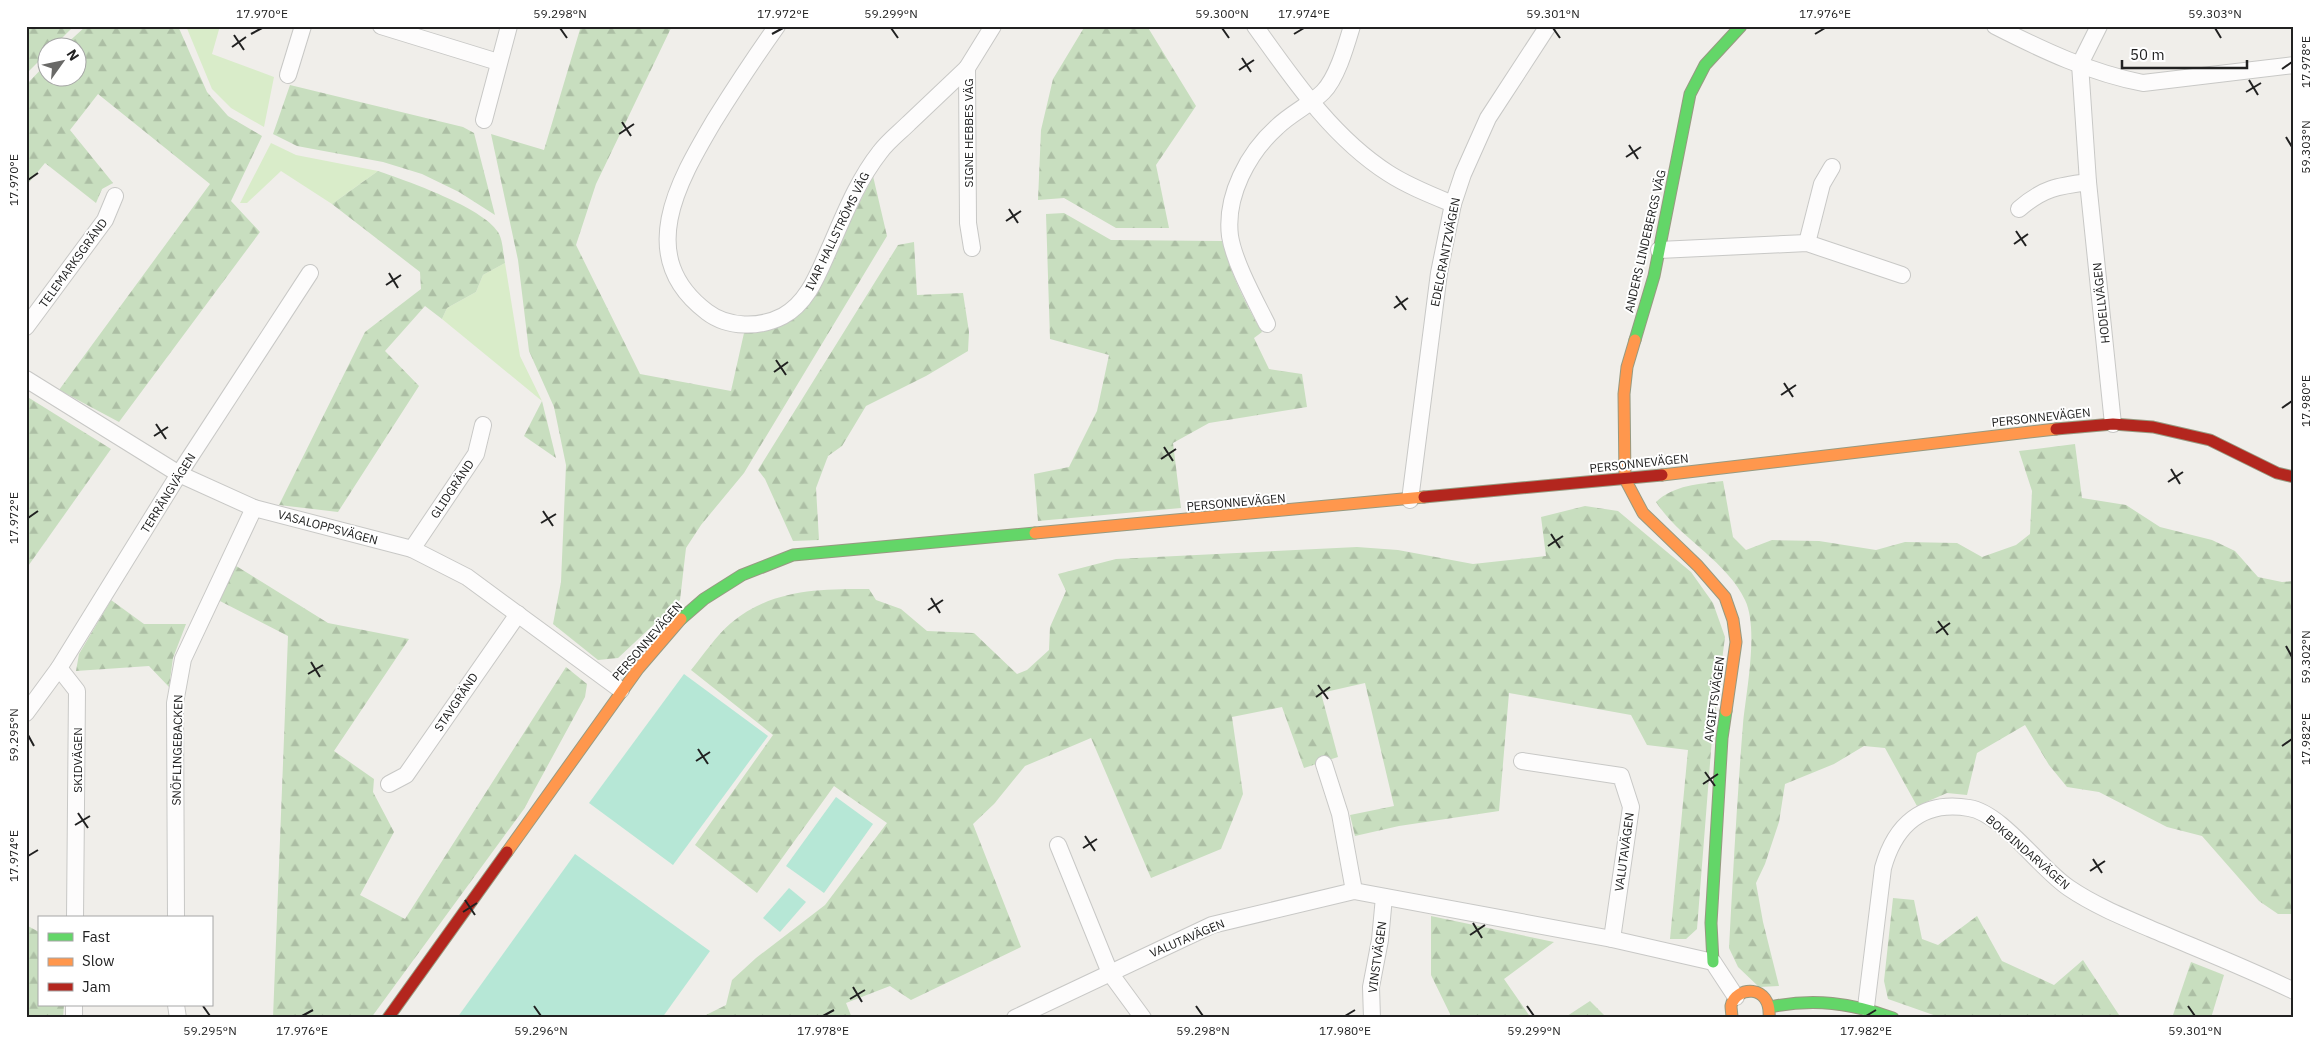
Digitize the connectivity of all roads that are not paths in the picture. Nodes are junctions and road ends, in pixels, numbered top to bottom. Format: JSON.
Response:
{"nodes":[{"id":1,"x":303,"y":26,"type":"edge"},
{"id":2,"x":381,"y":26,"type":"edge"},
{"id":3,"x":509,"y":26,"type":"edge"},
{"id":4,"x":777,"y":26,"type":"edge"},
{"id":5,"x":993,"y":26,"type":"edge"},
{"id":6,"x":1255,"y":26,"type":"edge"},
{"id":7,"x":1352,"y":26,"type":"edge"},
{"id":8,"x":1548,"y":26,"type":"edge"},
{"id":9,"x":1741,"y":26,"type":"edge"},
{"id":10,"x":1995,"y":26,"type":"edge"},
{"id":11,"x":2099,"y":26,"type":"edge"},
{"id":12,"x":498,"y":62,"type":"junction"},
{"id":13,"x":2080,"y":64,"type":"junction"},
{"id":14,"x":2294,"y":65,"type":"edge"},
{"id":15,"x":967,"y":68,"type":"junction"},
{"id":16,"x":288,"y":75,"type":"dead end"},
{"id":17,"x":1310,"y":101,"type":"junction"},
{"id":18,"x":484,"y":120,"type":"dead end"},
{"id":19,"x":1832,"y":167,"type":"dead end"},
{"id":20,"x":2088,"y":182,"type":"junction"},
{"id":21,"x":115,"y":196,"type":"dead end"},
{"id":22,"x":1453,"y":204,"type":"junction"},
{"id":23,"x":2019,"y":209,"type":"dead end"},
{"id":24,"x":1807,"y":243,"type":"junction"},
{"id":25,"x":972,"y":248,"type":"dead end"},
{"id":26,"x":1659,"y":250,"type":"junction"},
{"id":27,"x":310,"y":273,"type":"dead end"},
{"id":28,"x":1902,"y":274,"type":"dead end"},
{"id":29,"x":1267,"y":324,"type":"dead end"},
{"id":30,"x":26,"y":327,"type":"edge"},
{"id":31,"x":26,"y":379,"type":"edge"},
{"id":32,"x":2113,"y":424,"type":"junction"},
{"id":33,"x":482,"y":425,"type":"dead end"},
{"id":34,"x":179,"y":474,"type":"junction"},
{"id":35,"x":2294,"y":476,"type":"edge"},
{"id":36,"x":1625,"y":479,"type":"junction"},
{"id":37,"x":1410,"y":500,"type":"junction"},
{"id":38,"x":254,"y":508,"type":"junction"},
{"id":39,"x":412,"y":549,"type":"junction"},
{"id":40,"x":518,"y":614,"type":"junction"},
{"id":41,"x":59,"y":668,"type":"junction"},
{"id":42,"x":621,"y":690,"type":"junction"},
{"id":43,"x":26,"y":713,"type":"edge"},
{"id":44,"x":1522,"y":760,"type":"dead end"},
{"id":45,"x":1324,"y":764,"type":"dead end"},
{"id":46,"x":389,"y":784,"type":"dead end"},
{"id":47,"x":1058,"y":845,"type":"dead end"},
{"id":48,"x":1354,"y":890,"type":"junction"},
{"id":49,"x":1384,"y":896,"type":"junction"},
{"id":50,"x":75,"y":916,"type":"edge"},
{"id":51,"x":176,"y":916,"type":"edge"},
{"id":52,"x":1612,"y":938,"type":"junction"},
{"id":53,"x":1713,"y":962,"type":"junction"},
{"id":54,"x":1110,"y":973,"type":"junction"},
{"id":55,"x":2294,"y":990,"type":"edge"},
{"id":56,"x":1736,"y":997,"type":"junction"},
{"id":57,"x":1866,"y":1007,"type":"junction"},
{"id":58,"x":1770,"y":1012,"type":"edge"},
{"id":59,"x":388,"y":1018,"type":"edge"},
{"id":60,"x":1015,"y":1018,"type":"edge"},
{"id":61,"x":1143,"y":1018,"type":"edge"},
{"id":62,"x":1372,"y":1018,"type":"edge"},
{"id":63,"x":1732,"y":1018,"type":"edge"},
{"id":64,"x":1893,"y":1018,"type":"edge"}],
"edges":[{"from":1,"to":16,"type":"street"},
{"from":2,"to":12,"type":"street"},
{"from":3,"to":12,"type":"street"},
{"from":4,"to":15,"type":"street","name":"IVAR HALLSTRÖMS VÄG"},
{"from":5,"to":15,"type":"street","name":"SIGNE HEBBES VÄG"},
{"from":6,"to":17,"type":"street"},
{"from":7,"to":17,"type":"street"},
{"from":8,"to":22,"type":"street","name":"EDELCRANTZVÄGEN"},
{"from":9,"to":26,"type":"street","name":"ANDERS LINDEBERGS VÄG"},
{"from":10,"to":13,"type":"street"},
{"from":11,"to":13,"type":"street"},
{"from":12,"to":18,"type":"street"},
{"from":13,"to":14,"type":"street"},
{"from":13,"to":20,"type":"street","name":"HODELLVÄGEN"},
{"from":15,"to":25,"type":"street","name":"SIGNE HEBBES VÄG"},
{"from":17,"to":22,"type":"street"},
{"from":17,"to":29,"type":"street"},
{"from":19,"to":24,"type":"street"},
{"from":20,"to":23,"type":"street"},
{"from":20,"to":32,"type":"street","name":"HODELLVÄGEN"},
{"from":21,"to":30,"type":"street","name":"TELEMARKSGRÄND"},
{"from":22,"to":37,"type":"street","name":"EDELCRANTZVÄGEN"},
{"from":24,"to":26,"type":"street"},
{"from":24,"to":28,"type":"street"},
{"from":26,"to":36,"type":"street","name":"ANDERS LINDEBERGS VÄG"},
{"from":27,"to":34,"type":"street","name":"TERRÄNGVÄGEN"},
{"from":31,"to":34,"type":"street","name":"VASALOPPSVÄGEN"},
{"from":32,"to":35,"type":"street","name":"PERSONNEVÄGEN"},
{"from":32,"to":36,"type":"street","name":"PERSONNEVÄGEN"},
{"from":33,"to":39,"type":"street","name":"GLIDGRÄND"},
{"from":34,"to":38,"type":"street","name":"VASALOPPSVÄGEN"},
{"from":34,"to":41,"type":"street","name":"TERRÄNGVÄGEN"},
{"from":36,"to":37,"type":"street","name":"PERSONNEVÄGEN"},
{"from":36,"to":53,"type":"street","name":"AVGIFTSVÄGEN"},
{"from":37,"to":42,"type":"street","name":"PERSONNEVÄGEN"},
{"from":38,"to":39,"type":"street","name":"VASALOPPSVÄGEN"},
{"from":38,"to":51,"type":"street","name":"SNÖFLINGEBACKEN"},
{"from":39,"to":40,"type":"street","name":"VASALOPPSVÄGEN"},
{"from":40,"to":42,"type":"street","name":"VASALOPPSVÄGEN"},
{"from":40,"to":46,"type":"street","name":"STAVGRÄND"},
{"from":41,"to":43,"type":"street","name":"TERRÄNGVÄGEN"},
{"from":41,"to":50,"type":"street","name":"SKIDVÄGEN"},
{"from":42,"to":59,"type":"street","name":"PERSONNEVÄGEN"},
{"from":44,"to":52,"type":"street","name":"VALUTAVÄGEN"},
{"from":45,"to":48,"type":"street"},
{"from":47,"to":54,"type":"street"},
{"from":48,"to":49,"type":"street","name":"VALUTAVÄGEN"},
{"from":48,"to":54,"type":"street","name":"VALUTAVÄGEN"},
{"from":49,"to":52,"type":"street","name":"VALUTAVÄGEN"},
{"from":49,"to":62,"type":"street","name":"VINSTVÄGEN"},
{"from":52,"to":53,"type":"street","name":"VALUTAVÄGEN"},
{"from":53,"to":56,"type":"street"},
{"from":54,"to":60,"type":"street","name":"VALUTAVÄGEN"},
{"from":54,"to":61,"type":"street"},
{"from":55,"to":57,"type":"street","name":"BOKBINDARVÄGEN"},
{"from":56,"to":58,"type":"street"},
{"from":56,"to":63,"type":"street"},
{"from":57,"to":58,"type":"street"},
{"from":57,"to":64,"type":"street"}]}
